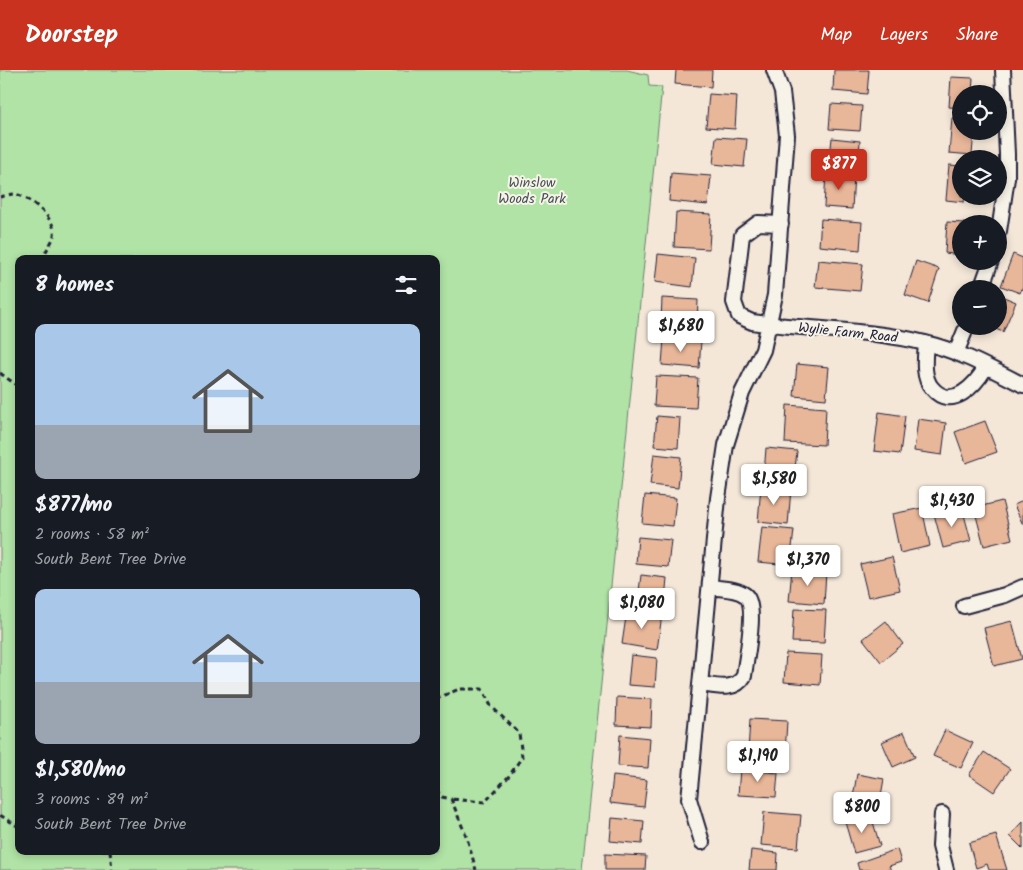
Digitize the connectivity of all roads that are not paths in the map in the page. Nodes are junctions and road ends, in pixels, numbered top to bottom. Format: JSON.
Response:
{"nodes":[{"id":1,"x":774,"y":70,"type":"edge"},
{"id":2,"x":1003,"y":70,"type":"edge"},
{"id":3,"x":1001,"y":215,"type":"edge"},
{"id":4,"x":781,"y":224,"type":"junction"},
{"id":5,"x":770,"y":324,"type":"junction"},
{"id":6,"x":963,"y":335,"type":"edge"},
{"id":7,"x":926,"y":343,"type":"junction"},
{"id":8,"x":956,"y":353,"type":"junction"},
{"id":9,"x":986,"y":367,"type":"junction"},
{"id":10,"x":1023,"y":385,"type":"edge"},
{"id":11,"x":710,"y":587,"type":"junction"},
{"id":12,"x":1023,"y":587,"type":"edge"},
{"id":13,"x":964,"y":606,"type":"dead end"},
{"id":14,"x":701,"y":684,"type":"junction"},
{"id":15,"x":942,"y":814,"type":"dead end"},
{"id":16,"x":702,"y":842,"type":"dead end"},
{"id":17,"x":946,"y":870,"type":"edge"}],
"edges":[{"from":1,"to":4,"type":"street"},
{"from":2,"to":3,"type":"street"},
{"from":4,"to":5,"type":"street"},
{"from":4,"to":5,"type":"street","name":"Wylie Farm Road"},
{"from":5,"to":7,"type":"street","name":"Wylie Farm Road"},
{"from":5,"to":11,"type":"street"},
{"from":6,"to":8,"type":"street"},
{"from":7,"to":8,"type":"street","name":"Wylie Farm Road"},
{"from":7,"to":9,"type":"street"},
{"from":8,"to":9,"type":"street","name":"Wylie Farm Road"},
{"from":9,"to":10,"type":"street","name":"Wylie Farm Road"},
{"from":11,"to":14,"type":"street"},
{"from":11,"to":14,"type":"street"},
{"from":12,"to":13,"type":"street"},
{"from":14,"to":16,"type":"street"},
{"from":15,"to":17,"type":"street"}]}
